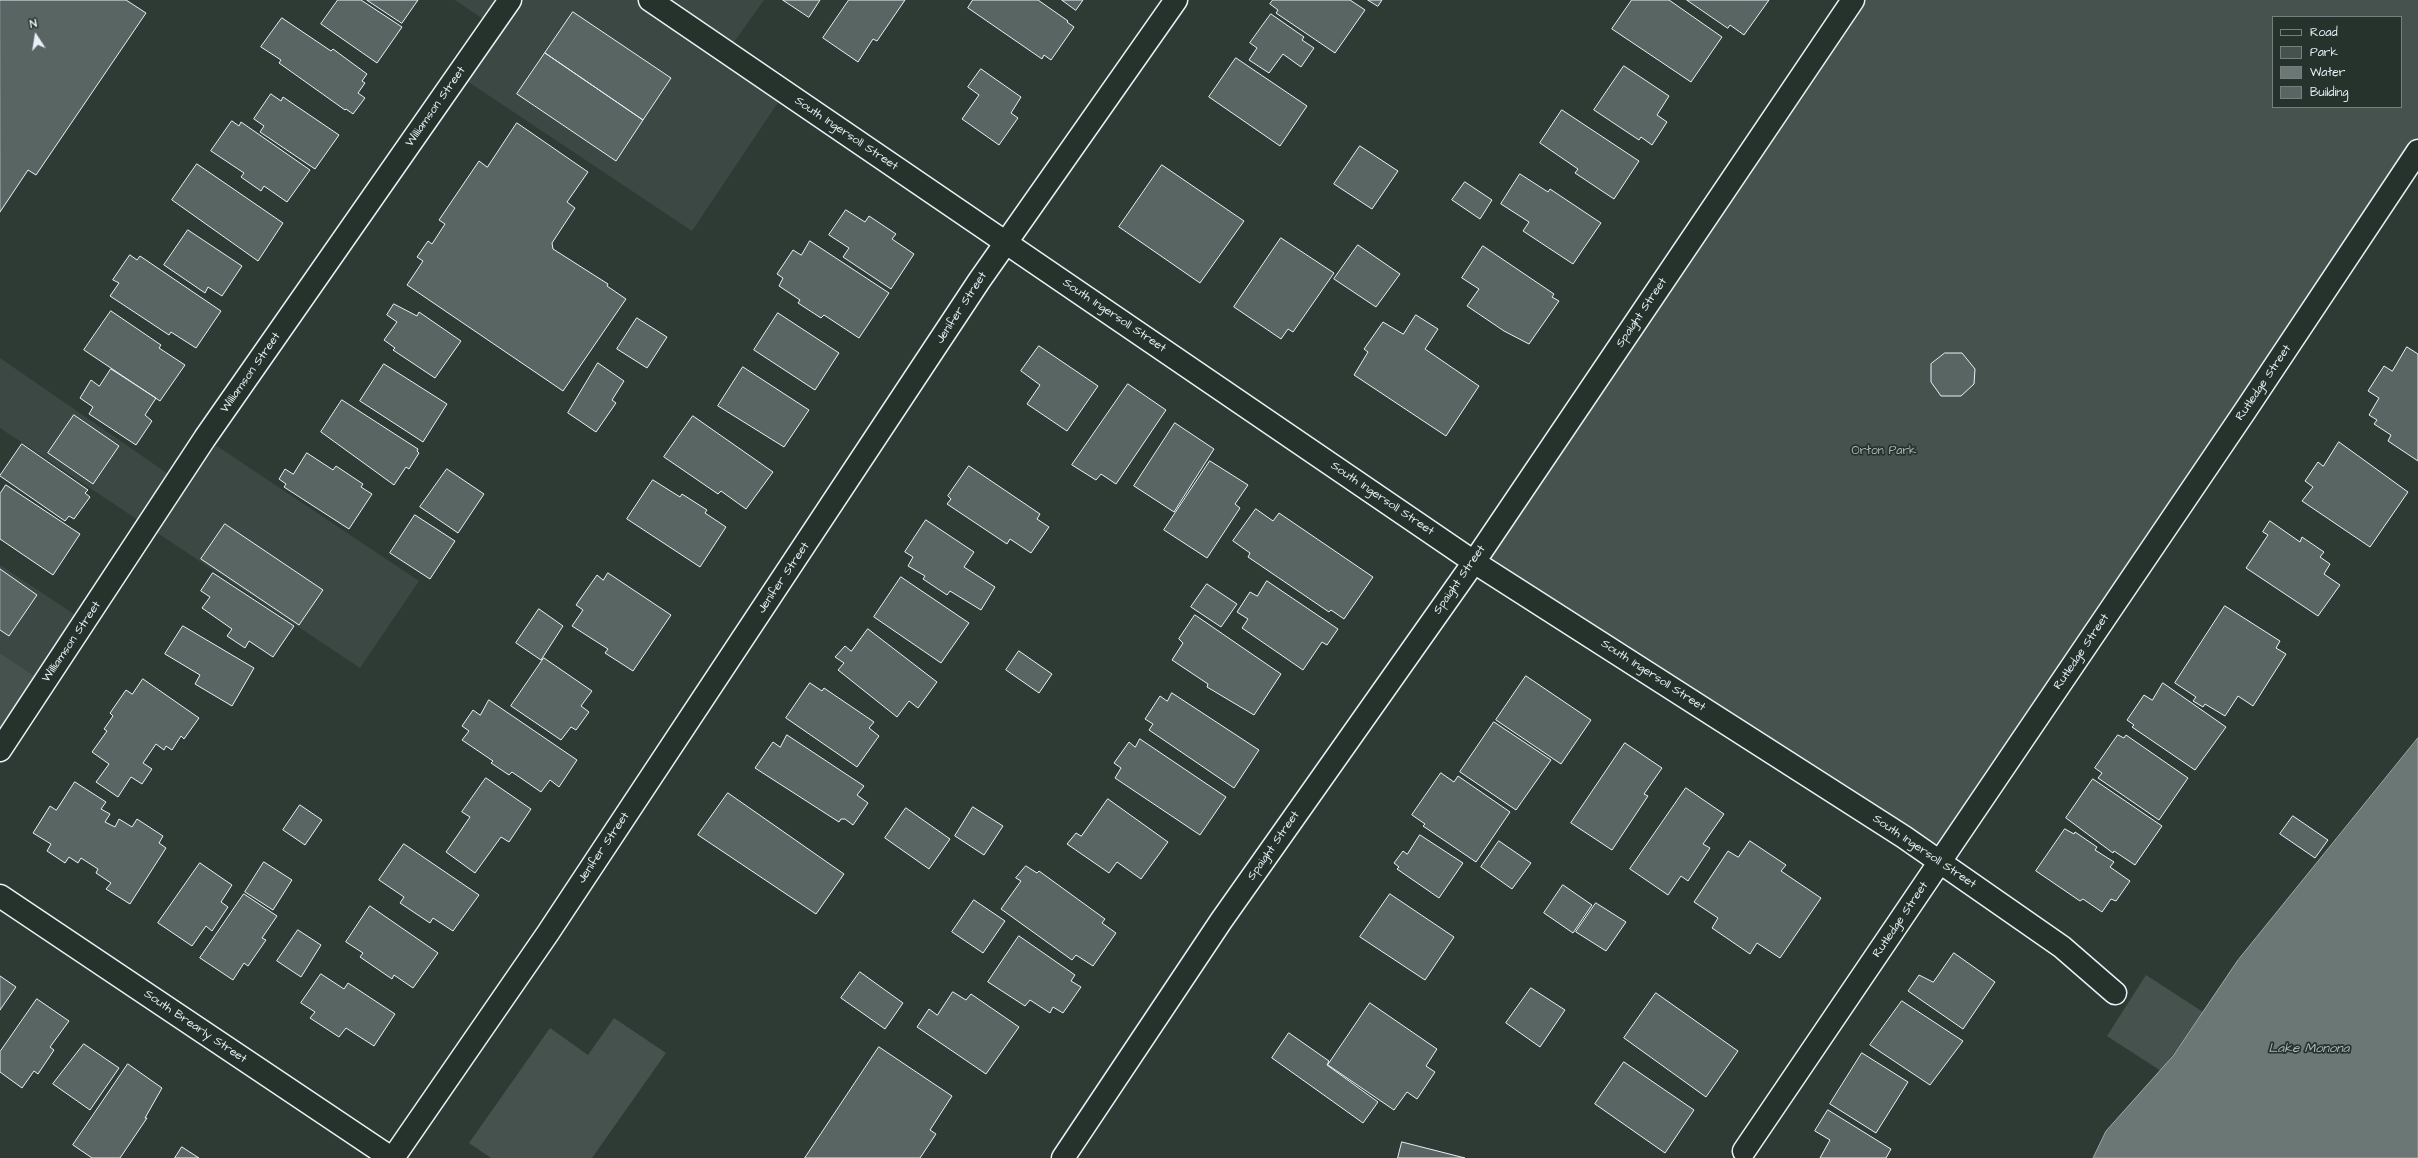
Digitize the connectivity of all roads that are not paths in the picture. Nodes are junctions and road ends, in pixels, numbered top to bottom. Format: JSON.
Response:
{"nodes":[{"id":1,"x":510,"y":0,"type":"edge"},
{"id":2,"x":650,"y":0,"type":"edge"},
{"id":3,"x":1176,"y":0,"type":"edge"},
{"id":4,"x":1854,"y":0,"type":"edge"},
{"id":5,"x":2418,"y":151,"type":"edge"},
{"id":6,"x":1007,"y":243,"type":"junction"},
{"id":7,"x":1474,"y":562,"type":"junction"},
{"id":8,"x":0,"y":750,"type":"edge"},
{"id":9,"x":1940,"y":862,"type":"junction"},
{"id":10,"x":0,"y":896,"type":"edge"},
{"id":11,"x":2115,"y":993,"type":"dead end"},
{"id":12,"x":1744,"y":1151,"type":"dead end"},
{"id":13,"x":392,"y":1158,"type":"edge"},
{"id":14,"x":1062,"y":1158,"type":"edge"}],
"edges":[{"from":1,"to":8,"type":"street","name":"Williamson Street"},
{"from":2,"to":6,"type":"street","name":"South Ingersoll Street"},
{"from":3,"to":6,"type":"street","name":"Jenifer Street"},
{"from":4,"to":7,"type":"street","name":"Spaight Street"},
{"from":5,"to":9,"type":"street","name":"Rutledge Street"},
{"from":6,"to":7,"type":"street","name":"South Ingersoll Street"},
{"from":6,"to":13,"type":"street","name":"Jenifer Street"},
{"from":7,"to":9,"type":"street","name":"South Ingersoll Street"},
{"from":7,"to":14,"type":"street","name":"Spaight Street"},
{"from":9,"to":11,"type":"street","name":"South Ingersoll Street"},
{"from":9,"to":12,"type":"street","name":"Rutledge Street"},
{"from":10,"to":13,"type":"street","name":"South Brearly Street"}]}
